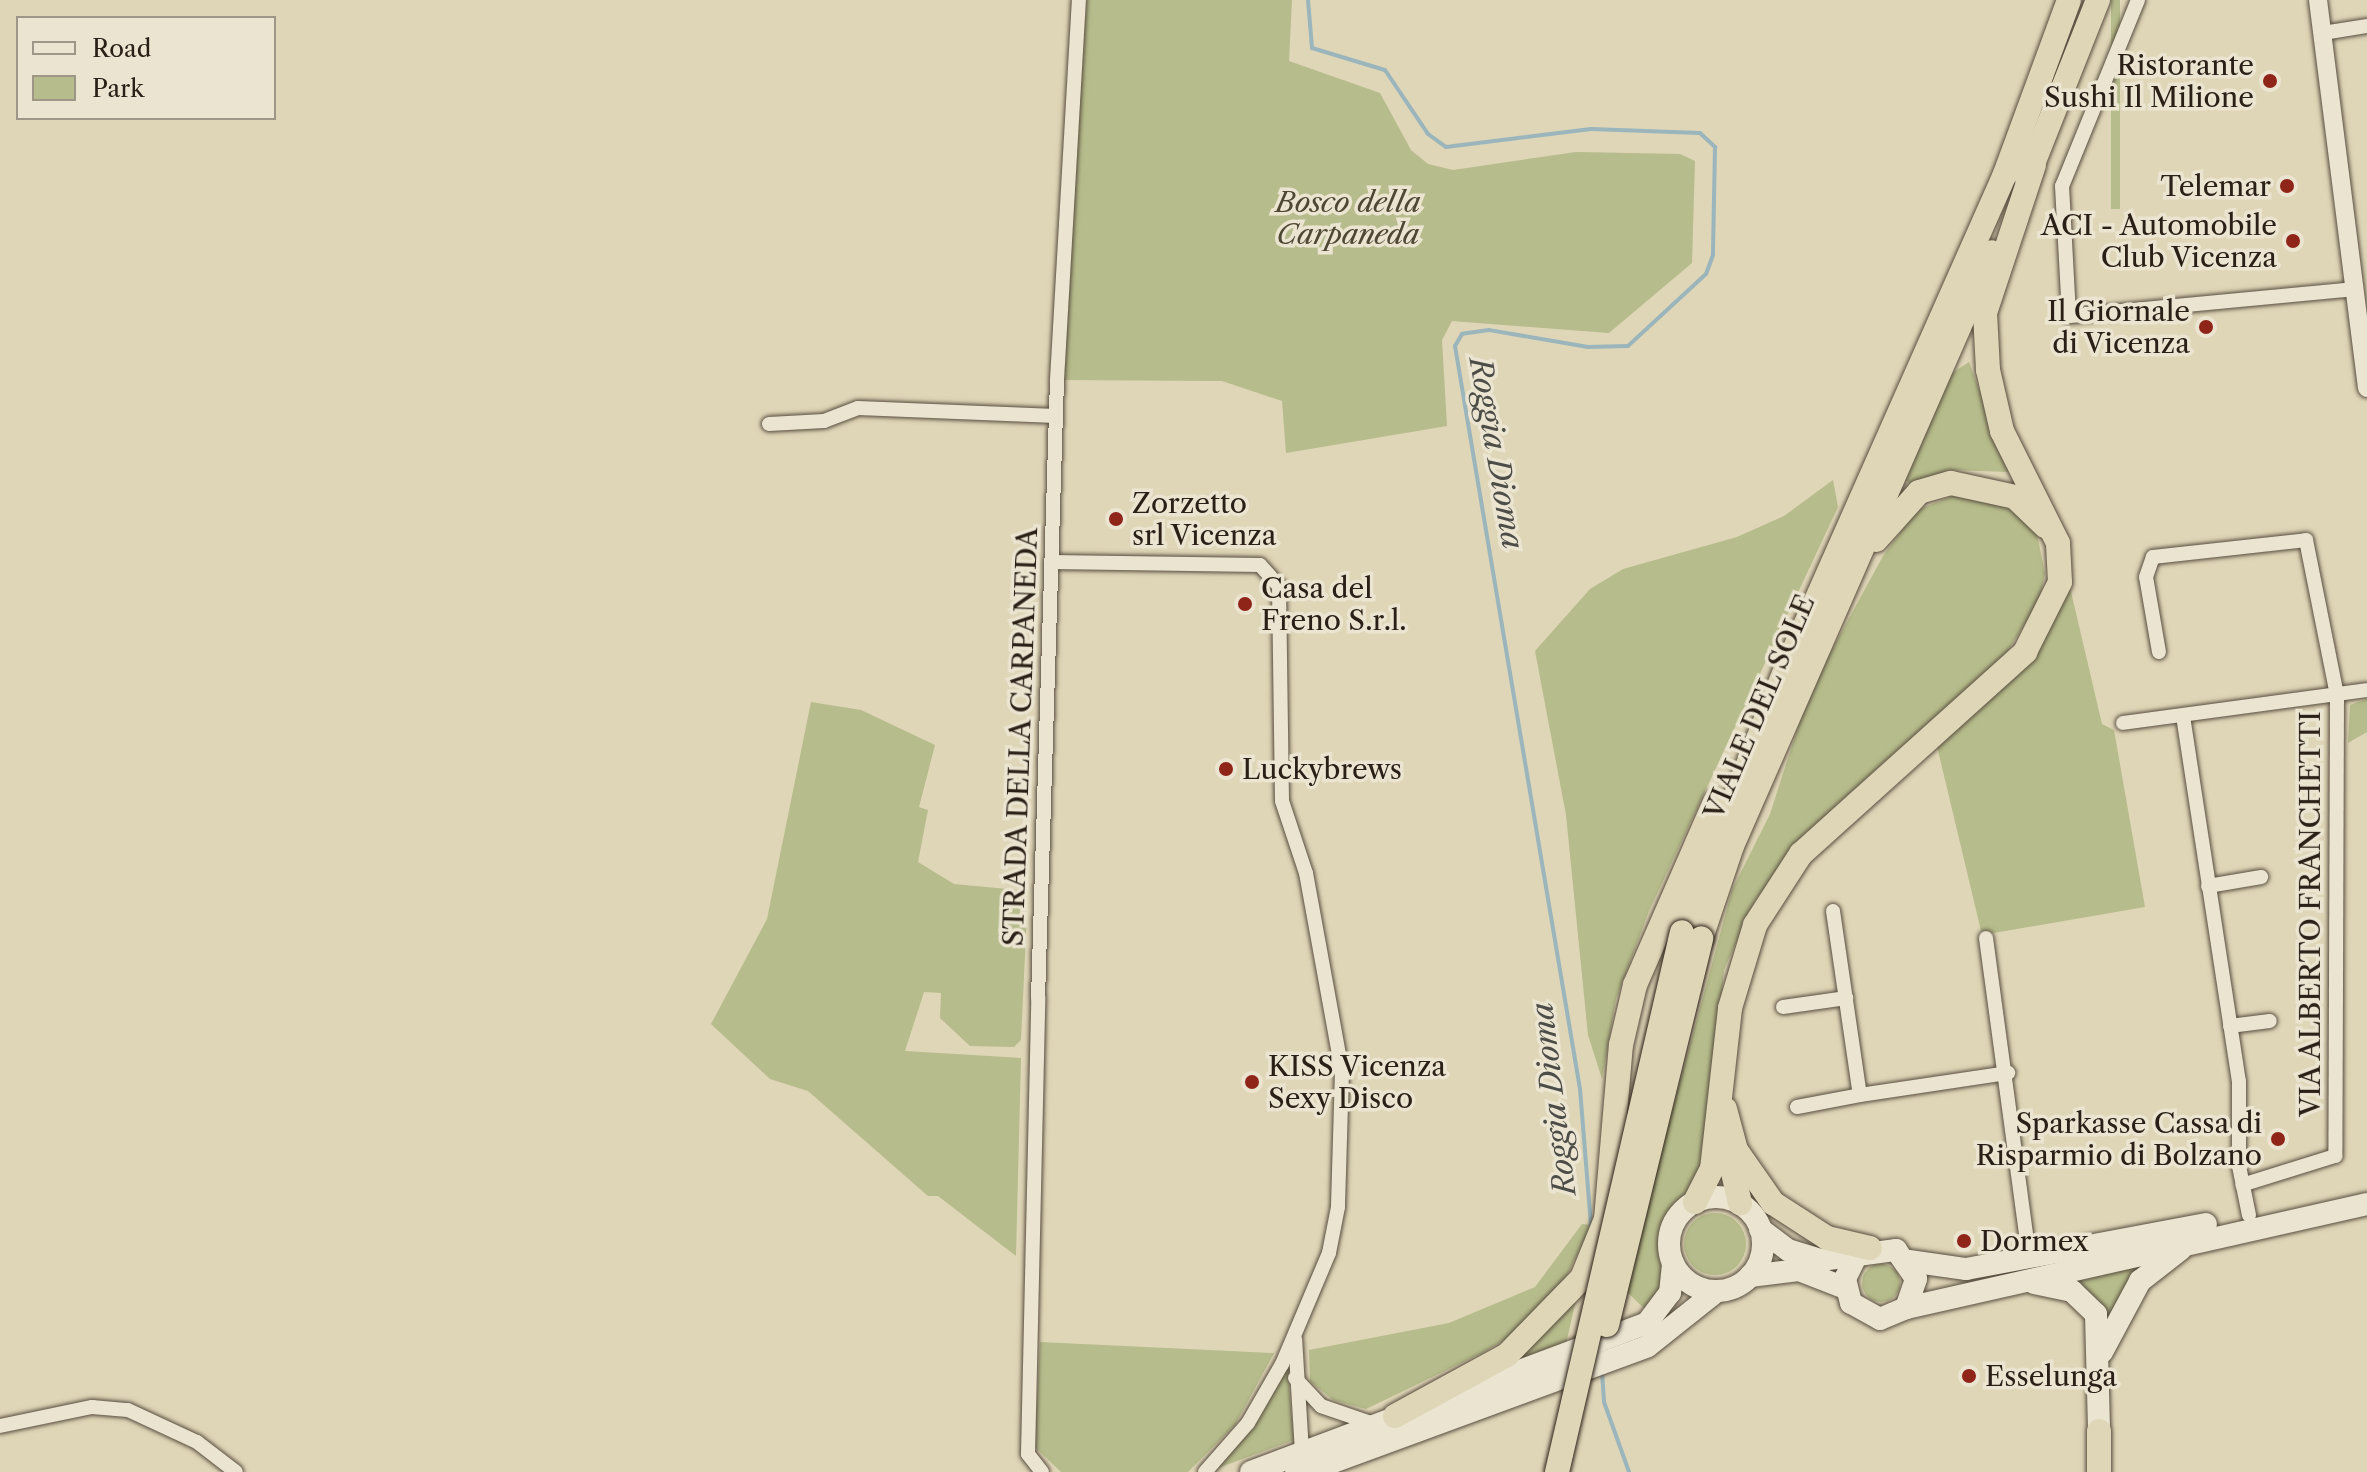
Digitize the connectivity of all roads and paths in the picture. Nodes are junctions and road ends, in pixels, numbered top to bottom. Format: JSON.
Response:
{"nodes":[{"id":1,"x":1079,"y":0,"type":"edge"},
{"id":2,"x":2069,"y":0,"type":"edge"},
{"id":3,"x":2098,"y":0,"type":"edge"},
{"id":4,"x":2138,"y":0,"type":"edge"},
{"id":5,"x":2318,"y":0,"type":"edge"},
{"id":6,"x":2367,"y":26,"type":"edge"},
{"id":7,"x":2323,"y":33,"type":"junction"},
{"id":8,"x":2034,"y":165,"type":"junction"},
{"id":9,"x":2354,"y":289,"type":"junction"},
{"id":10,"x":2367,"y":388,"type":"edge"},
{"id":11,"x":1056,"y":416,"type":"junction"},
{"id":12,"x":769,"y":424,"type":"dead end"},
{"id":13,"x":2058,"y":543,"type":"junction"},
{"id":14,"x":1051,"y":562,"type":"junction"},
{"id":15,"x":1838,"y":599,"type":"junction"},
{"id":16,"x":2159,"y":652,"type":"dead end"},
{"id":17,"x":1787,"y":666,"type":"junction"},
{"id":18,"x":2367,"y":690,"type":"edge"},
{"id":19,"x":2337,"y":695,"type":"junction"},
{"id":20,"x":2183,"y":716,"type":"junction"},
{"id":21,"x":2123,"y":723,"type":"dead end"},
{"id":22,"x":2261,"y":877,"type":"dead end"},
{"id":23,"x":2208,"y":886,"type":"junction"},
{"id":24,"x":1833,"y":911,"type":"dead end"},
{"id":25,"x":1691,"y":935,"type":"junction"},
{"id":26,"x":1986,"y":938,"type":"dead end"},
{"id":27,"x":1846,"y":998,"type":"junction"},
{"id":28,"x":1783,"y":1007,"type":"dead end"},
{"id":29,"x":2270,"y":1021,"type":"dead end"},
{"id":30,"x":2230,"y":1026,"type":"junction"},
{"id":31,"x":2008,"y":1073,"type":"junction"},
{"id":32,"x":1860,"y":1095,"type":"junction"},
{"id":33,"x":1723,"y":1098,"type":"junction"},
{"id":34,"x":1797,"y":1107,"type":"dead end"},
{"id":35,"x":2242,"y":1185,"type":"junction"},
{"id":36,"x":2367,"y":1188,"type":"edge"},
{"id":37,"x":1695,"y":1202,"type":"junction"},
{"id":38,"x":1740,"y":1203,"type":"junction"},
{"id":39,"x":2337,"y":1203,"type":"junction"},
{"id":40,"x":2367,"y":1204,"type":"edge"},
{"id":41,"x":2249,"y":1215,"type":"junction"},
{"id":42,"x":1760,"y":1229,"type":"junction"},
{"id":43,"x":2201,"y":1240,"type":"junction"},
{"id":44,"x":1863,"y":1252,"type":"junction"},
{"id":45,"x":2029,"y":1258,"type":"junction"},
{"id":46,"x":1909,"y":1261,"type":"junction"},
{"id":47,"x":1673,"y":1263,"type":"junction"},
{"id":48,"x":1750,"y":1276,"type":"junction"},
{"id":49,"x":2017,"y":1281,"type":"junction"},
{"id":50,"x":1845,"y":1288,"type":"junction"},
{"id":51,"x":1717,"y":1291,"type":"junction"},
{"id":52,"x":1906,"y":1308,"type":"junction"},
{"id":53,"x":1296,"y":1327,"type":"junction"},
{"id":54,"x":2101,"y":1353,"type":"junction"},
{"id":55,"x":1597,"y":1354,"type":"junction"},
{"id":56,"x":1295,"y":1378,"type":"junction"},
{"id":57,"x":1385,"y":1420,"type":"junction"},
{"id":58,"x":0,"y":1426,"type":"edge"},
{"id":59,"x":2099,"y":1431,"type":"joint"},
{"id":60,"x":1300,"y":1465,"type":"edge"},
{"id":61,"x":233,"y":1471,"type":"edge"},
{"id":62,"x":1042,"y":1472,"type":"edge"},
{"id":63,"x":1205,"y":1472,"type":"edge"},
{"id":64,"x":1251,"y":1472,"type":"edge"},
{"id":65,"x":1557,"y":1472,"type":"edge"},
{"id":66,"x":1573,"y":1472,"type":"edge"},
{"id":67,"x":2099,"y":1472,"type":"edge"}],
"edges":[{"from":1,"to":11,"type":"street","name":"STRADA DELLA CARPANEDA"},
{"from":2,"to":17,"type":"highway","name":"VIALE DEL SOLE"},
{"from":3,"to":8,"type":"highway","name":"VIALE DEL SOLE"},
{"from":4,"to":9,"type":"street"},
{"from":5,"to":7,"type":"street"},
{"from":6,"to":7,"type":"street"},
{"from":7,"to":9,"type":"street"},
{"from":8,"to":13,"type":"highway"},
{"from":8,"to":15,"type":"highway","name":"VIALE DEL SOLE"},
{"from":9,"to":10,"type":"street"},
{"from":11,"to":12,"type":"street"},
{"from":11,"to":14,"type":"street","name":"STRADA DELLA CARPANEDA"},
{"from":13,"to":15,"type":"highway"},
{"from":13,"to":33,"type":"highway"},
{"from":14,"to":53,"type":"street"},
{"from":14,"to":62,"type":"street","name":"STRADA DELLA CARPANEDA"},
{"from":15,"to":25,"type":"highway","name":"VIALE DEL SOLE"},
{"from":16,"to":19,"type":"street","name":"VIA ALBERTO FRANCHETTI"},
{"from":17,"to":25,"type":"highway","name":"VIALE DEL SOLE"},
{"from":17,"to":57,"type":"highway"},
{"from":18,"to":19,"type":"street"},
{"from":19,"to":20,"type":"street"},
{"from":19,"to":35,"type":"street","name":"VIA ALBERTO FRANCHETTI"},
{"from":20,"to":21,"type":"street"},
{"from":20,"to":23,"type":"street"},
{"from":22,"to":23,"type":"street"},
{"from":23,"to":30,"type":"street"},
{"from":24,"to":27,"type":"street"},
{"from":25,"to":65,"type":"highway","name":"VIALE DEL SOLE","bridge":true},
{"from":25,"to":66,"type":"highway","name":"VIALE DEL SOLE","bridge":true},
{"from":26,"to":31,"type":"street"},
{"from":27,"to":28,"type":"street"},
{"from":27,"to":32,"type":"street"},
{"from":29,"to":30,"type":"street"},
{"from":30,"to":35,"type":"street"},
{"from":31,"to":32,"type":"street"},
{"from":31,"to":45,"type":"street"},
{"from":32,"to":34,"type":"street"},
{"from":33,"to":37,"type":"highway"},
{"from":33,"to":38,"type":"highway"},
{"from":33,"to":44,"type":"highway"},
{"from":35,"to":41,"type":"street"},
{"from":36,"to":39,"type":"main road"},
{"from":37,"to":38,"type":"main road"},
{"from":37,"to":47,"type":"main road"},
{"from":38,"to":42,"type":"main road"},
{"from":39,"to":40,"type":"main road"},
{"from":39,"to":41,"type":"main road"},
{"from":39,"to":43,"type":"main road"},
{"from":41,"to":45,"type":"main road"},
{"from":42,"to":44,"type":"main road"},
{"from":42,"to":48,"type":"main road"},
{"from":43,"to":49,"type":"main road"},
{"from":43,"to":54,"type":"main road"},
{"from":44,"to":46,"type":"main road"},
{"from":44,"to":50,"type":"main road"},
{"from":45,"to":46,"type":"main road"},
{"from":46,"to":52,"type":"main road"},
{"from":47,"to":51,"type":"main road"},
{"from":47,"to":55,"type":"main road"},
{"from":48,"to":50,"type":"main road"},
{"from":48,"to":51,"type":"main road"},
{"from":49,"to":52,"type":"main road"},
{"from":49,"to":54,"type":"main road"},
{"from":50,"to":52,"type":"main road"},
{"from":51,"to":55,"type":"main road"},
{"from":53,"to":56,"type":"street"},
{"from":53,"to":63,"type":"street"},
{"from":54,"to":59,"type":"main road"},
{"from":55,"to":57,"type":"main road"},
{"from":55,"to":60,"type":"main road"},
{"from":56,"to":57,"type":"street"},
{"from":56,"to":60,"type":"street"},
{"from":57,"to":60,"type":"main road"},
{"from":58,"to":61,"type":"street"},
{"from":59,"to":67,"type":"highway"},
{"from":60,"to":64,"type":"main road"}]}
